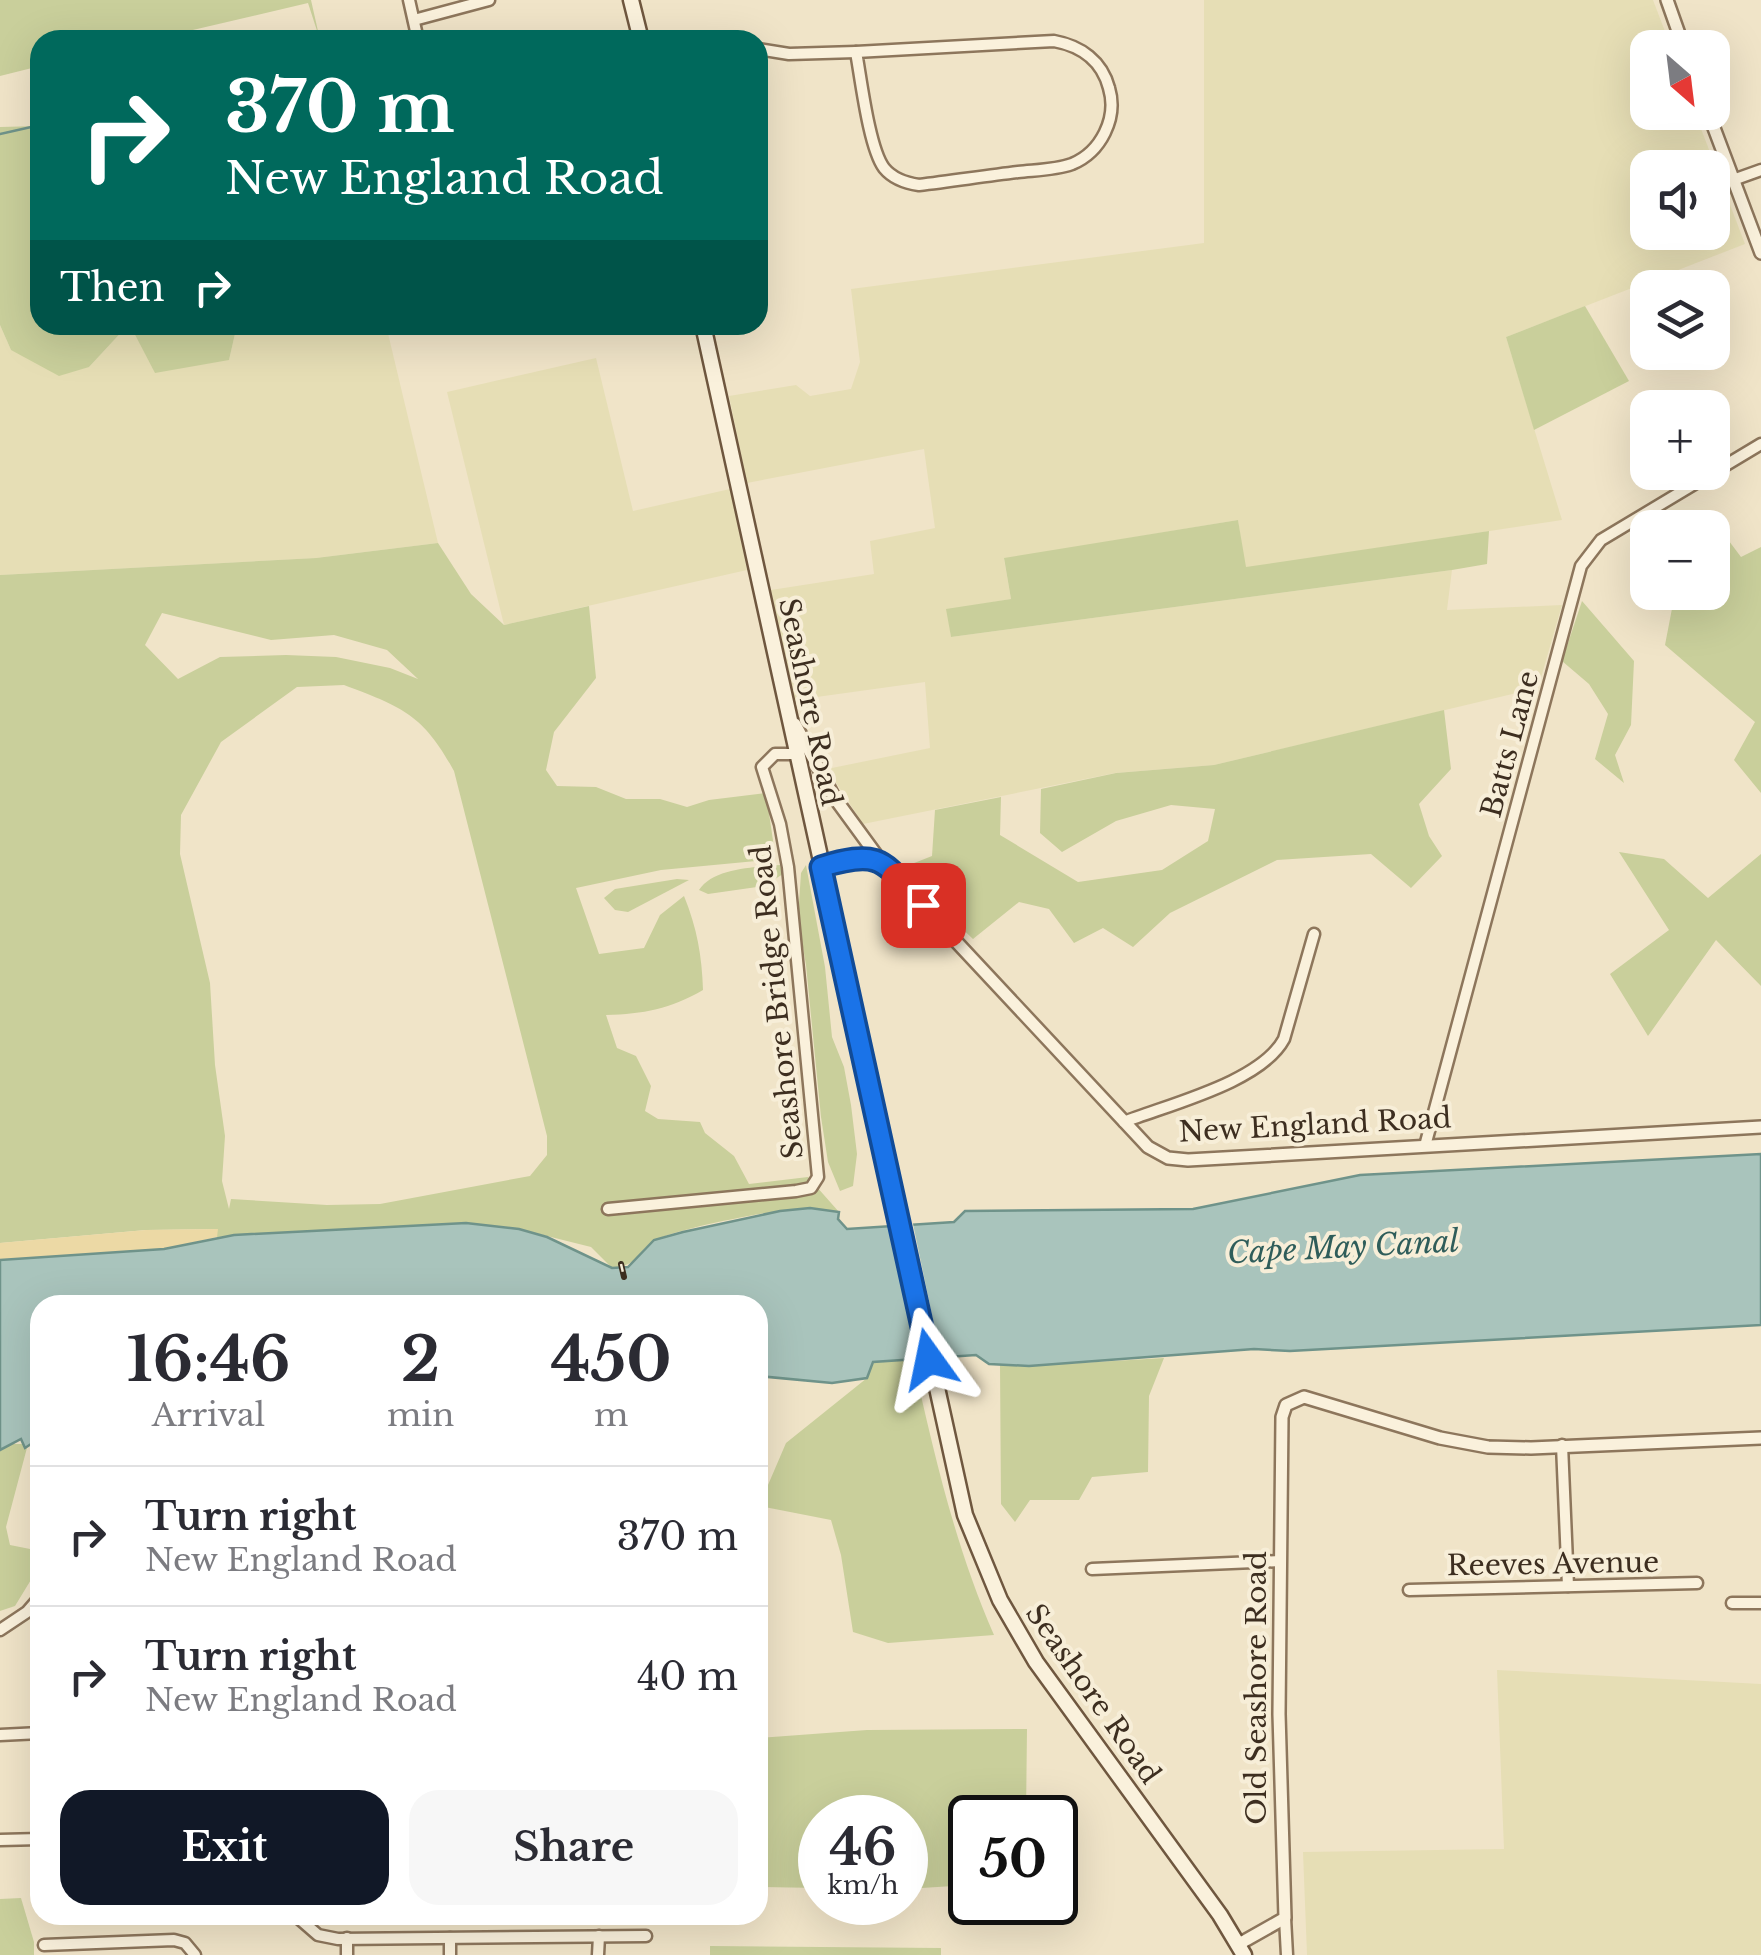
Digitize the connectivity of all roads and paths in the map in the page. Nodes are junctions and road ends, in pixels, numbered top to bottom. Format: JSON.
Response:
{"nodes":[{"id":1,"x":409,"y":0,"type":"edge"},
{"id":2,"x":489,"y":0,"type":"edge"},
{"id":3,"x":631,"y":0,"type":"edge"},
{"id":4,"x":1667,"y":0,"type":"edge"},
{"id":5,"x":414,"y":20,"type":"junction"},
{"id":6,"x":416,"y":30,"type":"edge"},
{"id":7,"x":638,"y":30,"type":"edge"},
{"id":8,"x":1678,"y":30,"type":"edge"},
{"id":9,"x":768,"y":51,"type":"edge"},
{"id":10,"x":856,"y":52,"type":"junction"},
{"id":11,"x":1715,"y":130,"type":"edge"},
{"id":12,"x":1761,"y":170,"type":"edge"},
{"id":13,"x":1733,"y":180,"type":"junction"},
{"id":14,"x":1761,"y":253,"type":"edge"},
{"id":15,"x":705,"y":335,"type":"edge"},
{"id":16,"x":1761,"y":444,"type":"edge"},
{"id":17,"x":786,"y":708,"type":"junction"},
{"id":18,"x":795,"y":754,"type":"junction"},
{"id":19,"x":880,"y":860,"type":"junction"},
{"id":20,"x":821,"y":867,"type":"junction"},
{"id":21,"x":1314,"y":934,"type":"dead end"},
{"id":22,"x":1124,"y":1122,"type":"junction"},
{"id":23,"x":1761,"y":1127,"type":"edge"},
{"id":24,"x":1425,"y":1146,"type":"junction"},
{"id":25,"x":608,"y":1208,"type":"dead end"},
{"id":26,"x":1761,"y":1438,"type":"edge"},
{"id":27,"x":1562,"y":1445,"type":"junction"},
{"id":28,"x":1280,"y":1561,"type":"junction"},
{"id":29,"x":1092,"y":1568,"type":"dead end"},
{"id":30,"x":1697,"y":1583,"type":"dead end"},
{"id":31,"x":1568,"y":1586,"type":"junction"},
{"id":32,"x":1409,"y":1590,"type":"dead end"},
{"id":33,"x":1761,"y":1603,"type":"edge"},
{"id":34,"x":1732,"y":1604,"type":"dead end"},
{"id":35,"x":30,"y":1615,"type":"edge"},
{"id":36,"x":0,"y":1630,"type":"edge"},
{"id":37,"x":30,"y":1733,"type":"edge"},
{"id":38,"x":0,"y":1734,"type":"edge"},
{"id":39,"x":30,"y":1839,"type":"edge"},
{"id":40,"x":0,"y":1840,"type":"edge"},
{"id":41,"x":1285,"y":1918,"type":"junction"},
{"id":42,"x":307,"y":1925,"type":"edge"},
{"id":43,"x":599,"y":1936,"type":"junction"},
{"id":44,"x":646,"y":1936,"type":"dead end"},
{"id":45,"x":348,"y":1938,"type":"junction"},
{"id":46,"x":450,"y":1938,"type":"junction"},
{"id":47,"x":44,"y":1945,"type":"dead end"},
{"id":48,"x":93,"y":1949,"type":"edge"},
{"id":49,"x":1242,"y":1950,"type":"edge"},
{"id":50,"x":195,"y":1955,"type":"edge"},
{"id":51,"x":347,"y":1955,"type":"edge"},
{"id":52,"x":450,"y":1955,"type":"edge"},
{"id":53,"x":598,"y":1955,"type":"edge"},
{"id":54,"x":1287,"y":1955,"type":"edge"}],
"edges":[{"from":1,"to":5,"type":"street"},
{"from":2,"to":5,"type":"street"},
{"from":3,"to":7,"type":"main road"},
{"from":4,"to":8,"type":"street"},
{"from":5,"to":6,"type":"street"},
{"from":9,"to":10,"type":"street"},
{"from":10,"to":10,"type":"street"},
{"from":11,"to":13,"type":"street"},
{"from":12,"to":13,"type":"street"},
{"from":13,"to":14,"type":"street"},
{"from":15,"to":17,"type":"main road","name":"Seashore Road"},
{"from":16,"to":24,"type":"street","name":"Batts Lane"},
{"from":17,"to":18,"type":"main road","name":"Seashore Road"},
{"from":17,"to":19,"type":"street","name":"New England Road"},
{"from":18,"to":20,"type":"main road","name":"Seashore Road"},
{"from":18,"to":25,"type":"street","name":"Seashore Bridge Road"},
{"from":19,"to":20,"type":"street"},
{"from":19,"to":22,"type":"street","name":"New England Road"},
{"from":20,"to":49,"type":"main road","name":"Seashore Road"},
{"from":21,"to":22,"type":"street"},
{"from":22,"to":24,"type":"street","name":"New England Road"},
{"from":23,"to":24,"type":"street","name":"New England Road"},
{"from":26,"to":27,"type":"street"},
{"from":27,"to":28,"type":"street","name":"Old Seashore Road"},
{"from":27,"to":31,"type":"street"},
{"from":28,"to":29,"type":"street"},
{"from":28,"to":41,"type":"street","name":"Old Seashore Road"},
{"from":30,"to":31,"type":"street","name":"Reeves Avenue"},
{"from":31,"to":32,"type":"street","name":"Reeves Avenue"},
{"from":33,"to":34,"type":"street"},
{"from":35,"to":36,"type":"street"},
{"from":37,"to":38,"type":"street"},
{"from":39,"to":40,"type":"street"},
{"from":41,"to":49,"type":"street"},
{"from":41,"to":54,"type":"street"},
{"from":42,"to":45,"type":"street"},
{"from":43,"to":44,"type":"street"},
{"from":43,"to":46,"type":"street"},
{"from":43,"to":53,"type":"street"},
{"from":45,"to":46,"type":"street"},
{"from":45,"to":51,"type":"street"},
{"from":46,"to":52,"type":"street"},
{"from":47,"to":48,"type":"street"},
{"from":48,"to":50,"type":"street"}]}
